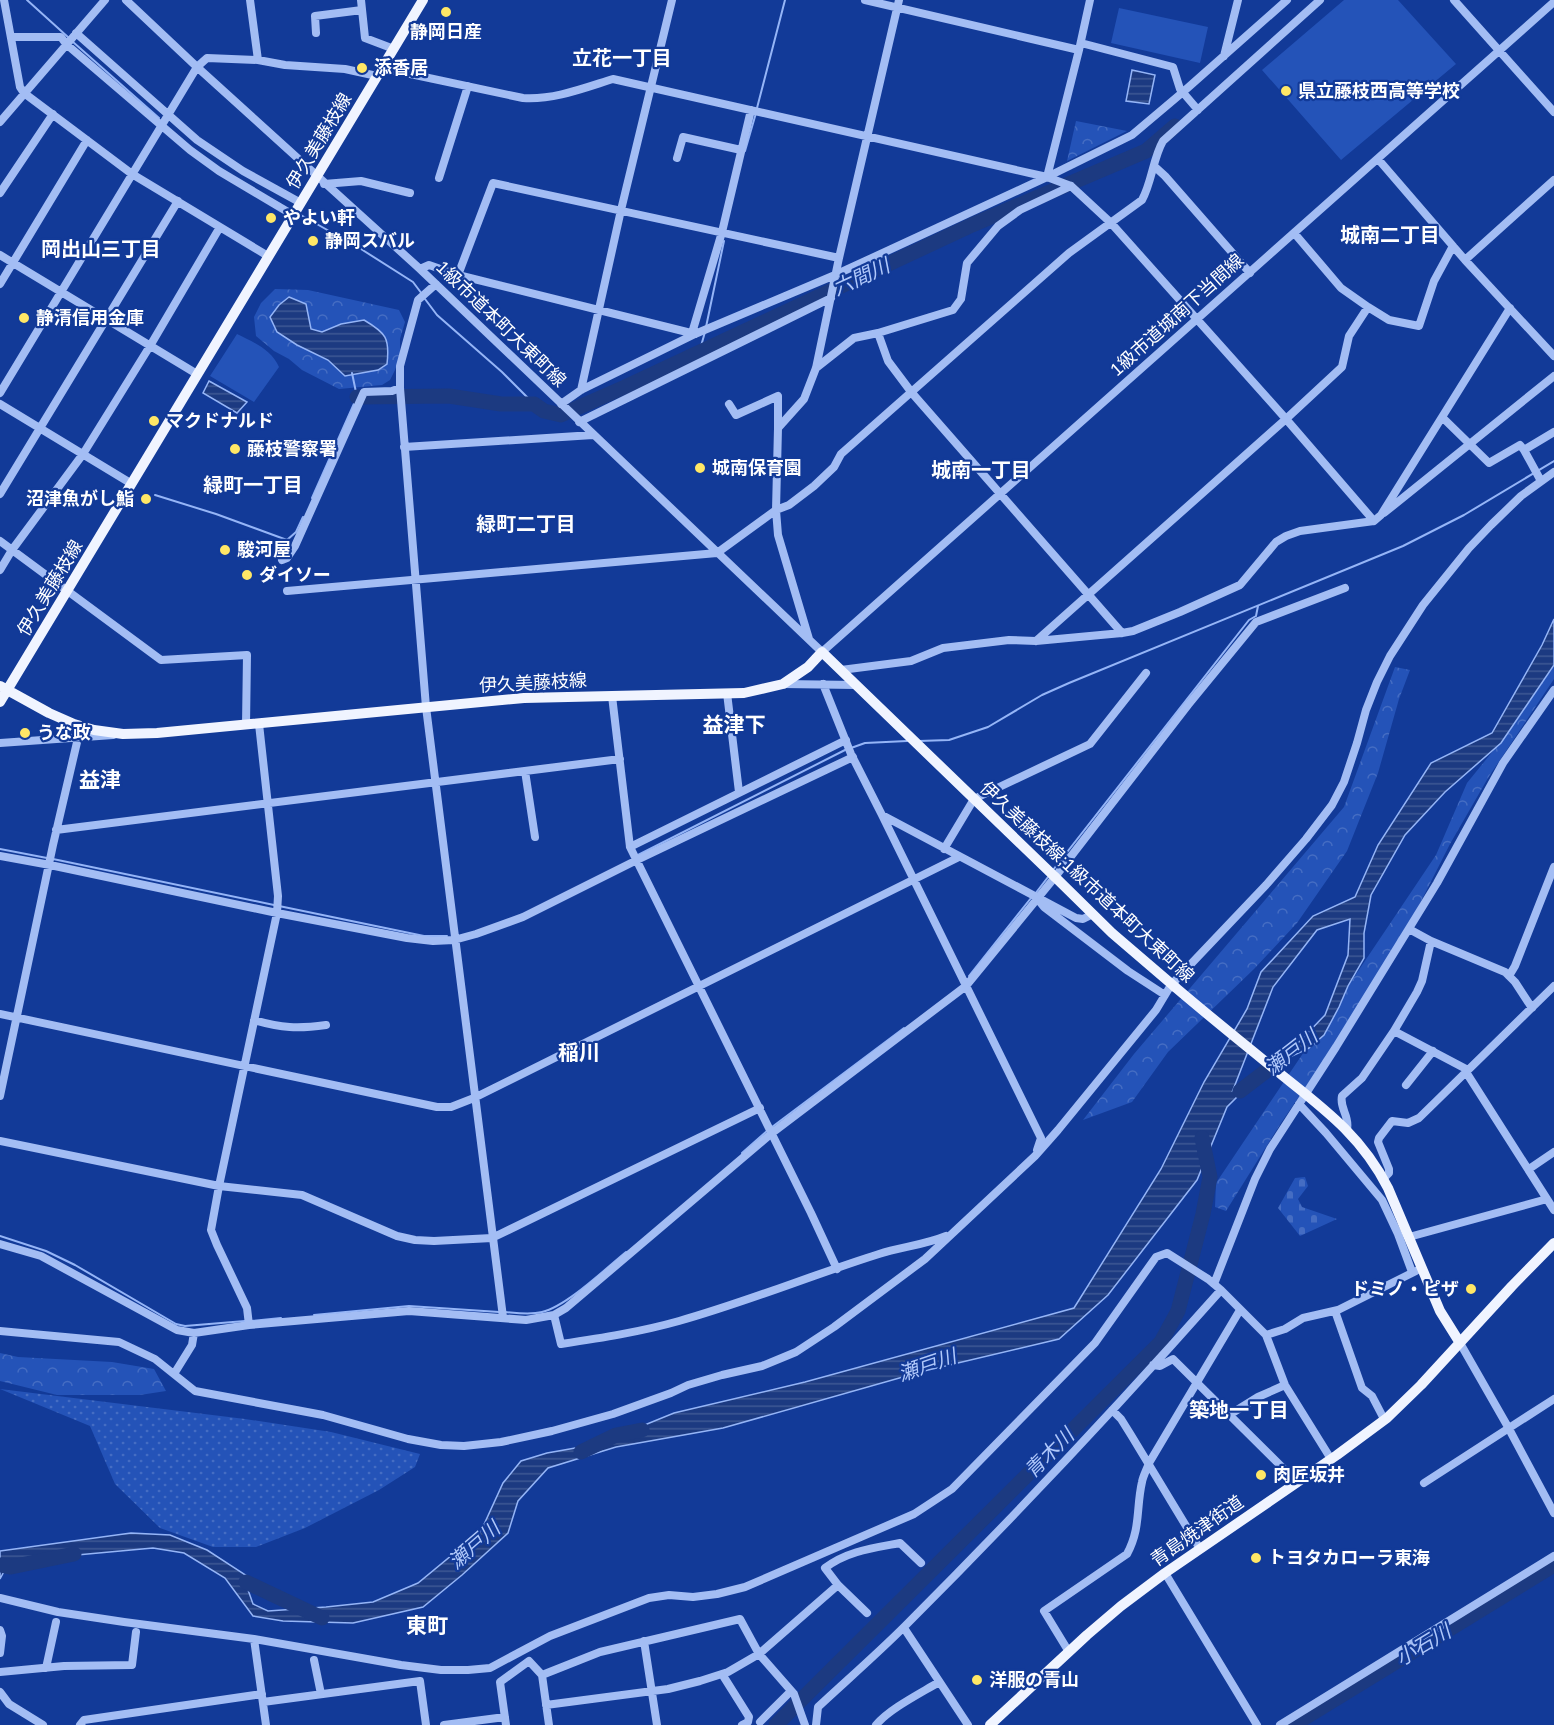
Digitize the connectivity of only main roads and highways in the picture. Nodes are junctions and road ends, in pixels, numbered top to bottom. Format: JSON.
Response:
{"nodes":[{"id":1,"x":423,"y":0,"type":"edge"},
{"id":2,"x":822,"y":652,"type":"joint"},
{"id":3,"x":3,"y":689,"type":"edge"},
{"id":4,"x":0,"y":702,"type":"edge"},
{"id":5,"x":1554,"y":1243,"type":"edge"},
{"id":6,"x":1460,"y":1343,"type":"junction"},
{"id":7,"x":990,"y":1725,"type":"edge"}],
"edges":[{"from":1,"to":3,"type":"main road","name":"伊久美藤枝線"},
{"from":2,"to":3,"type":"main road","name":"伊久美藤枝線"},
{"from":2,"to":6,"type":"main road","name":"伊久美藤枝線;1級市道本町大東町線","bridge":true},
{"from":3,"to":4,"type":"main road"},
{"from":5,"to":6,"type":"main road","name":"青島焼津街道"},
{"from":6,"to":7,"type":"main road","name":"青島焼津街道"}]}
